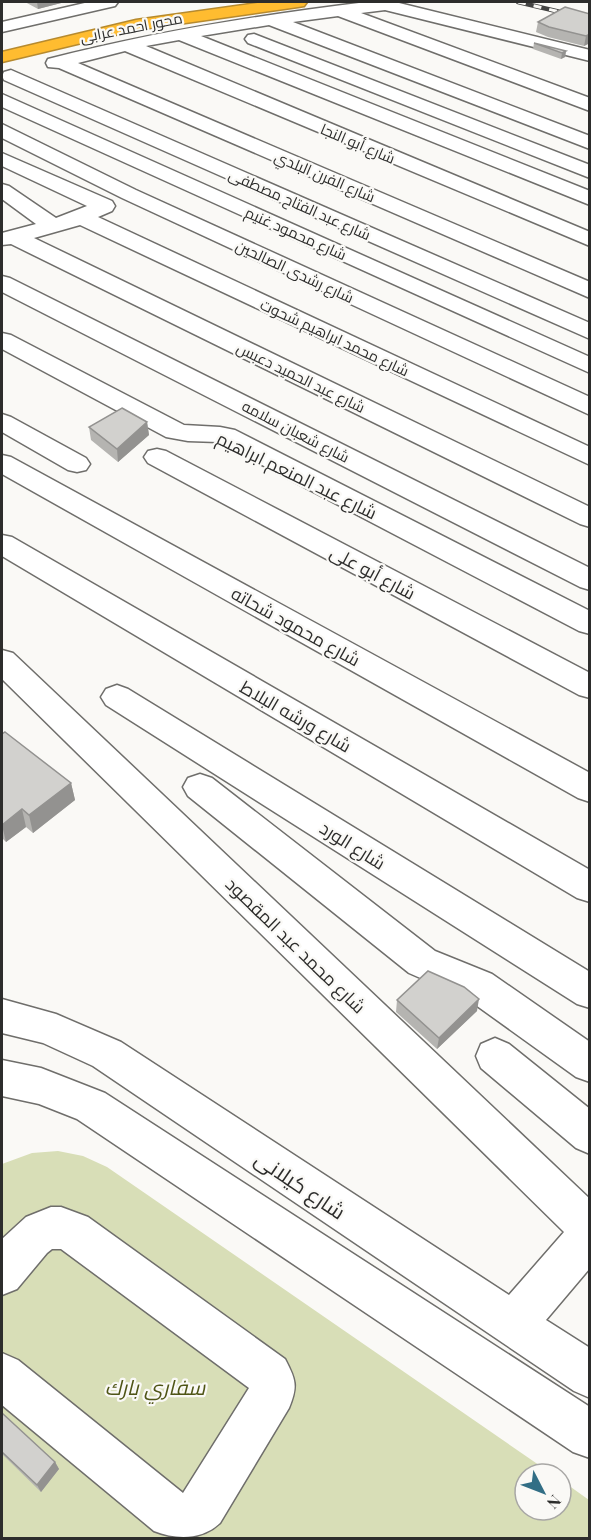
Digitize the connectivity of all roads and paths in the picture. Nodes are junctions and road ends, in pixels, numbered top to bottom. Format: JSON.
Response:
{"nodes":[{"id":1,"x":109,"y":2,"type":"edge"},
{"id":2,"x":298,"y":2,"type":"edge"},
{"id":3,"x":382,"y":3,"type":"edge"},
{"id":4,"x":21,"y":7,"type":"dead end"},
{"id":5,"x":130,"y":8,"type":"dead end"},
{"id":6,"x":339,"y":10,"type":"junction"},
{"id":7,"x":37,"y":18,"type":"junction"},
{"id":8,"x":270,"y":19,"type":"junction"},
{"id":9,"x":223,"y":26,"type":"junction"},
{"id":10,"x":2,"y":27,"type":"edge"},
{"id":11,"x":181,"y":34,"type":"junction"},
{"id":12,"x":2,"y":35,"type":"edge"},
{"id":13,"x":513,"y":41,"type":"junction"},
{"id":14,"x":127,"y":45,"type":"junction"},
{"id":15,"x":590,"y":56,"type":"edge"},
{"id":16,"x":471,"y":61,"type":"junction"},
{"id":17,"x":61,"y":62,"type":"junction"},
{"id":18,"x":5,"y":71,"type":"edge"},
{"id":19,"x":590,"y":73,"type":"edge"},
{"id":20,"x":140,"y":74,"type":"dead end"},
{"id":21,"x":115,"y":86,"type":"junction"},
{"id":22,"x":2,"y":100,"type":"edge"},
{"id":23,"x":590,"y":105,"type":"edge"},
{"id":24,"x":226,"y":116,"type":"dead end"},
{"id":25,"x":206,"y":125,"type":"junction"},
{"id":26,"x":2,"y":130,"type":"edge"},
{"id":27,"x":590,"y":143,"type":"edge"},
{"id":28,"x":2,"y":159,"type":"edge"},
{"id":29,"x":590,"y":172,"type":"edge"},
{"id":30,"x":378,"y":173,"type":"dead end"},
{"id":31,"x":351,"y":188,"type":"junction"},
{"id":32,"x":2,"y":190,"type":"edge"},
{"id":33,"x":129,"y":194,"type":"junction"},
{"id":34,"x":590,"y":199,"type":"edge"},
{"id":35,"x":104,"y":206,"type":"junction"},
{"id":36,"x":454,"y":207,"type":"dead end"},
{"id":37,"x":81,"y":217,"type":"junction"},
{"id":38,"x":428,"y":221,"type":"junction"},
{"id":39,"x":52,"y":225,"type":"junction"},
{"id":40,"x":7,"y":238,"type":"edge"},
{"id":41,"x":590,"y":240,"type":"edge"},
{"id":42,"x":563,"y":255,"type":"dead end"},
{"id":43,"x":540,"y":269,"type":"junction"},
{"id":44,"x":2,"y":283,"type":"edge"},
{"id":45,"x":590,"y":291,"type":"edge"},
{"id":46,"x":590,"y":332,"type":"edge"},
{"id":47,"x":2,"y":340,"type":"edge"},
{"id":48,"x":590,"y":366,"type":"edge"},
{"id":49,"x":590,"y":407,"type":"edge"},
{"id":50,"x":2,"y":422,"type":"edge"},
{"id":51,"x":157,"y":457,"type":"dead end"},
{"id":52,"x":590,"y":457,"type":"edge"},
{"id":53,"x":2,"y":463,"type":"edge"},
{"id":54,"x":77,"y":464,"type":"dead end"},
{"id":55,"x":590,"y":518,"type":"edge"},
{"id":56,"x":2,"y":544,"type":"edge"},
{"id":57,"x":590,"y":580,"type":"edge"},
{"id":58,"x":590,"y":624,"type":"edge"},
{"id":59,"x":2,"y":662,"type":"edge"},
{"id":60,"x":590,"y":687,"type":"edge"},
{"id":61,"x":117,"y":697,"type":"dead end"},
{"id":62,"x":200,"y":787,"type":"dead end"},
{"id":63,"x":590,"y":789,"type":"edge"},
{"id":64,"x":590,"y":888,"type":"edge"},
{"id":65,"x":590,"y":992,"type":"edge"},
{"id":66,"x":2,"y":1016,"type":"edge"},
{"id":67,"x":495,"y":1056,"type":"dead end"},
{"id":68,"x":590,"y":1064,"type":"edge"},
{"id":69,"x":2,"y":1078,"type":"edge"},
{"id":70,"x":590,"y":1135,"type":"edge"},
{"id":71,"x":590,"y":1228,"type":"edge"},
{"id":72,"x":590,"y":1235,"type":"edge"},
{"id":73,"x":2,"y":1274,"type":"edge"},
{"id":74,"x":513,"y":1324,"type":"junction"},
{"id":75,"x":590,"y":1375,"type":"edge"},
{"id":76,"x":2,"y":1376,"type":"edge"},
{"id":77,"x":590,"y":1435,"type":"edge"}],
"edges":[{"from":1,"to":7,"type":"street"},
{"from":2,"to":18,"type":"highway","name":"محور احمد عرابى"},
{"from":3,"to":6,"type":"street"},
{"from":3,"to":13,"type":"street"},
{"from":4,"to":7,"type":"street"},
{"from":5,"to":12,"type":"highway","name":"محور احمد عرابى"},
{"from":6,"to":8,"type":"street"},
{"from":6,"to":16,"type":"street"},
{"from":7,"to":10,"type":"street"},
{"from":8,"to":9,"type":"street"},
{"from":8,"to":27,"type":"street"},
{"from":9,"to":11,"type":"street"},
{"from":9,"to":29,"type":"street"},
{"from":11,"to":14,"type":"street"},
{"from":11,"to":34,"type":"street"},
{"from":13,"to":15,"type":"street"},
{"from":13,"to":16,"type":"street"},
{"from":13,"to":19,"type":"street"},
{"from":14,"to":17,"type":"street"},
{"from":14,"to":41,"type":"street","name":"شارع أبو النجا"},
{"from":16,"to":23,"type":"street"},
{"from":17,"to":18,"type":"street"},
{"from":17,"to":21,"type":"street","name":"شارع الفرن البلدي"},
{"from":18,"to":46,"type":"street","name":"شارع عبد الفتاح مصطفى"},
{"from":20,"to":21,"type":"street"},
{"from":21,"to":25,"type":"street","name":"شارع الفرن البلدي"},
{"from":22,"to":48,"type":"street","name":"شارع محمود غنيم"},
{"from":24,"to":25,"type":"street"},
{"from":25,"to":31,"type":"street","name":"شارع الفرن البلدي"},
{"from":26,"to":33,"type":"street","name":"شارع رشدى الصالحين"},
{"from":28,"to":35,"type":"street"},
{"from":30,"to":31,"type":"street"},
{"from":31,"to":38,"type":"street","name":"شارع الفرن البلدي"},
{"from":32,"to":39,"type":"street"},
{"from":33,"to":35,"type":"street"},
{"from":33,"to":49,"type":"street","name":"شارع رشدى الصالحين"},
{"from":35,"to":37,"type":"street"},
{"from":36,"to":38,"type":"street"},
{"from":37,"to":39,"type":"street"},
{"from":37,"to":52,"type":"street","name":"شارع محمد ابراهيم شحوت"},
{"from":38,"to":43,"type":"street","name":"شارع الفرن البلدي"},
{"from":39,"to":40,"type":"street"},
{"from":40,"to":55,"type":"street","name":"شارع عبد الحميد دعبس"},
{"from":42,"to":43,"type":"street"},
{"from":43,"to":45,"type":"street","name":"شارع الفرن البلدي"},
{"from":44,"to":57,"type":"street","name":"شارع شعبان سلامه"},
{"from":47,"to":58,"type":"street","name":"شارع عبد المنعم ابراهيم"},
{"from":50,"to":54,"type":"street"},
{"from":51,"to":60,"type":"street","name":"شارع أبو على"},
{"from":53,"to":63,"type":"street","name":"شارع محمود شحاته"},
{"from":56,"to":64,"type":"street","name":"شارع ورشه البلاط"},
{"from":59,"to":71,"type":"street","name":"شارع محمد عبد المقصود"},
{"from":61,"to":65,"type":"street","name":"شارع الورد"},
{"from":62,"to":68,"type":"street"},
{"from":66,"to":74,"type":"street","name":"شارع كيلانى"},
{"from":67,"to":70,"type":"street"},
{"from":69,"to":77,"type":"street"},
{"from":72,"to":74,"type":"street"},
{"from":73,"to":76,"type":"street"},
{"from":74,"to":75,"type":"street","name":"شارع كيلانى"}]}
